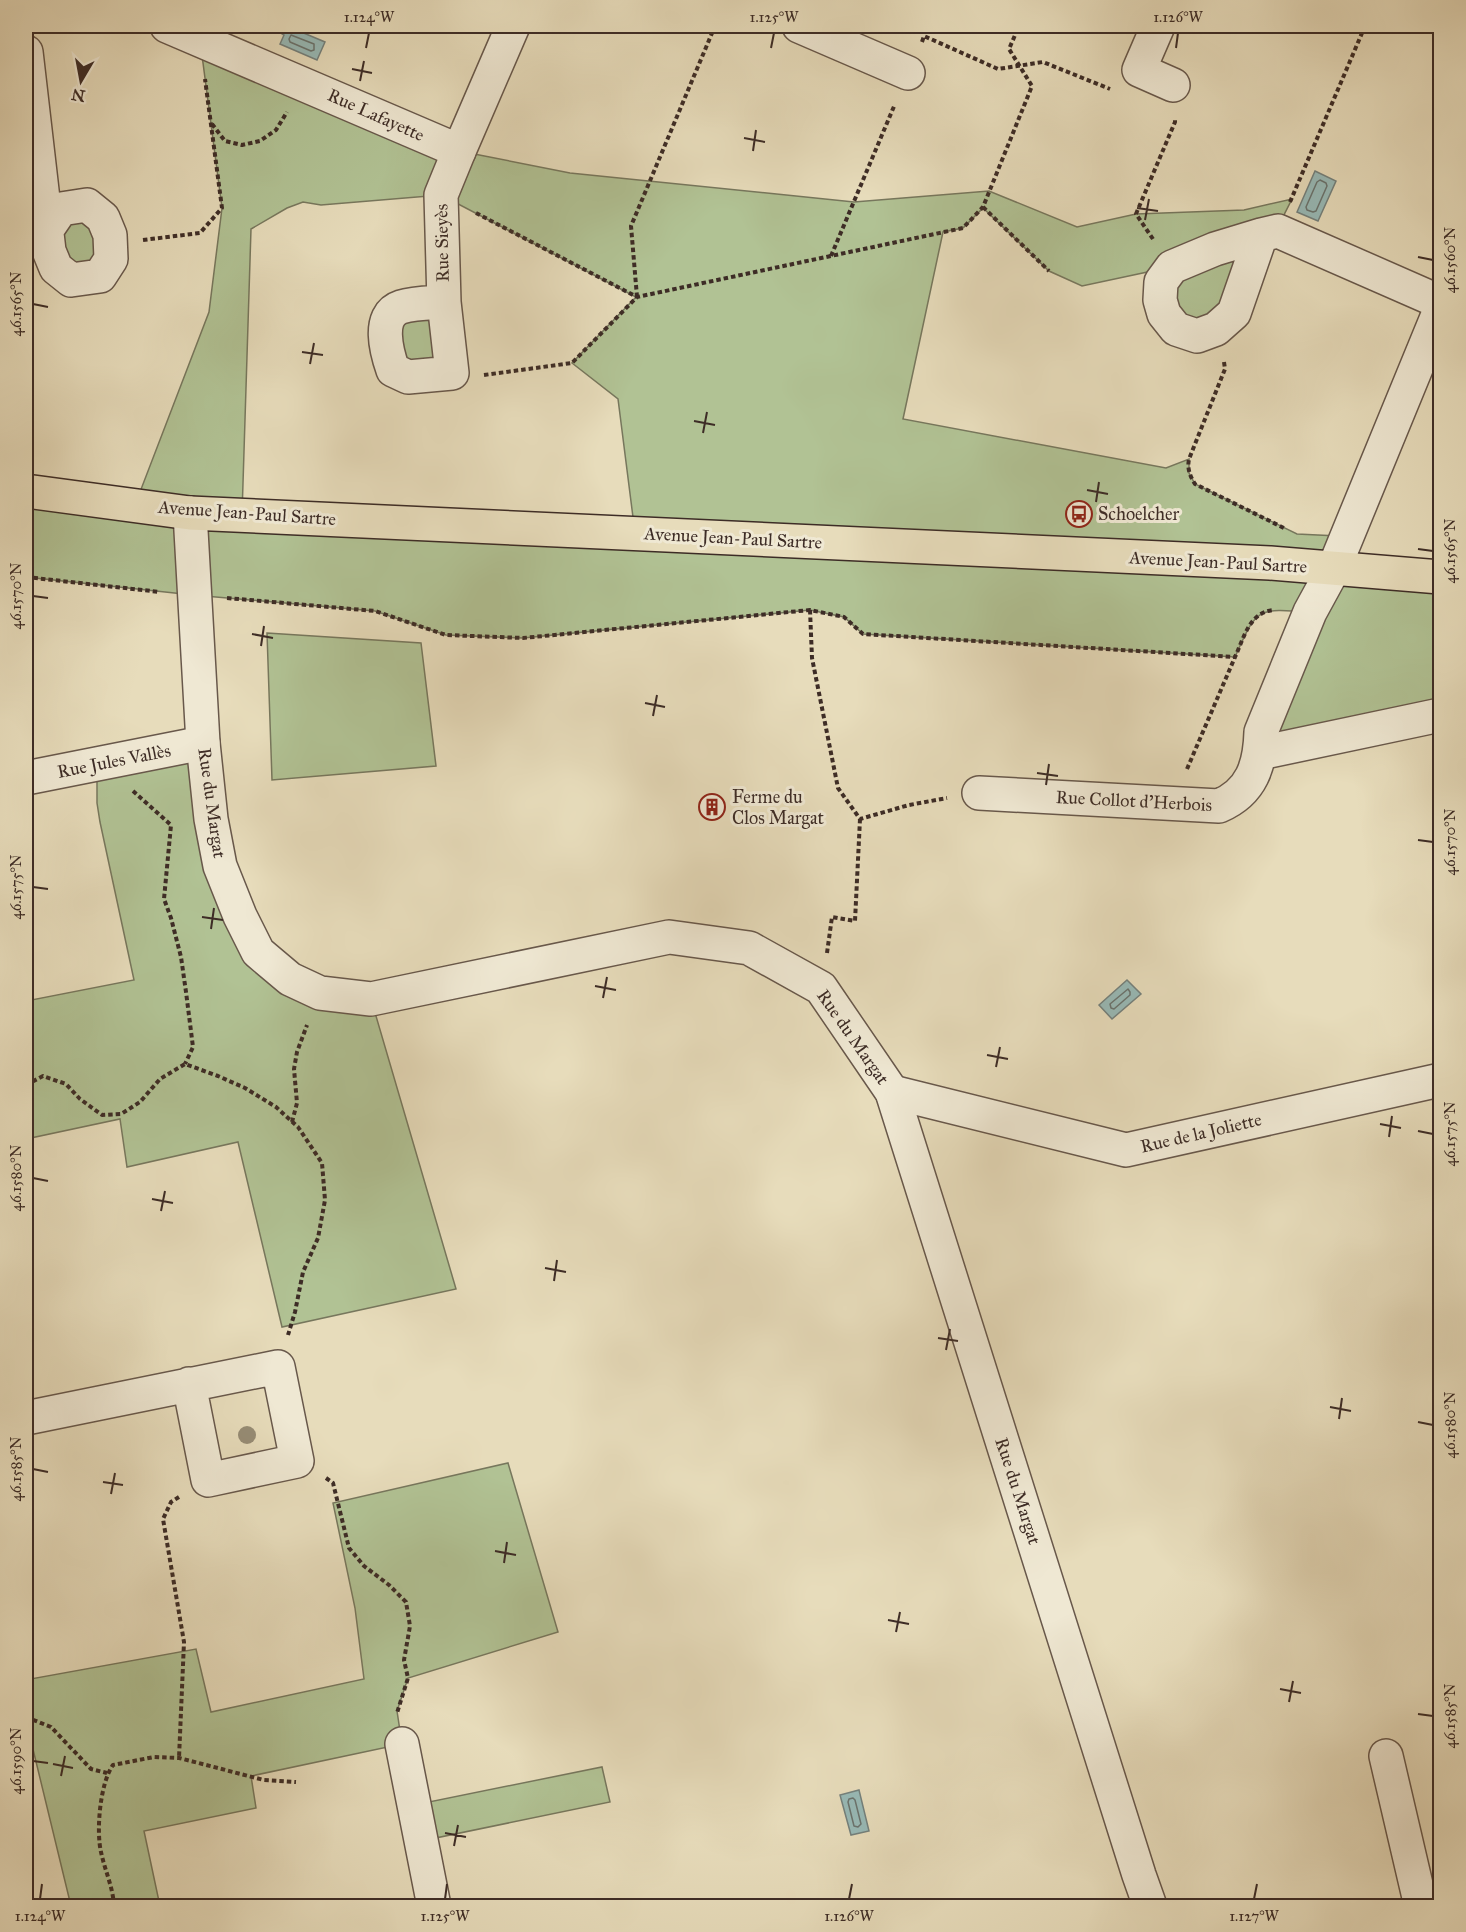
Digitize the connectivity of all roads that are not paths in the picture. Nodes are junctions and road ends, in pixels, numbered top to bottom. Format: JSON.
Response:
{"nodes":[{"id":1,"x":167,"y":26,"type":"edge"},
{"id":2,"x":513,"y":26,"type":"edge"},
{"id":3,"x":799,"y":26,"type":"edge"},
{"id":4,"x":1158,"y":26,"type":"edge"},
{"id":5,"x":26,"y":51,"type":"edge"},
{"id":6,"x":908,"y":73,"type":"road end"},
{"id":7,"x":1173,"y":85,"type":"road end"},
{"id":8,"x":448,"y":147,"type":"junction"},
{"id":9,"x":46,"y":231,"type":"junction"},
{"id":10,"x":1270,"y":233,"type":"junction"},
{"id":11,"x":444,"y":302,"type":"junction"},
{"id":12,"x":1440,"y":302,"type":"edge"},
{"id":13,"x":1440,"y":310,"type":"edge"},
{"id":14,"x":26,"y":491,"type":"edge"},
{"id":15,"x":190,"y":513,"type":"junction"},
{"id":16,"x":1334,"y":568,"type":"junction"},
{"id":17,"x":1440,"y":577,"type":"edge"},
{"id":18,"x":1440,"y":715,"type":"edge"},
{"id":19,"x":203,"y":743,"type":"junction"},
{"id":20,"x":1260,"y":753,"type":"junction"},
{"id":21,"x":26,"y":778,"type":"edge"},
{"id":22,"x":979,"y":793,"type":"road end"},
{"id":23,"x":1440,"y":1080,"type":"edge"},
{"id":24,"x":892,"y":1092,"type":"junction"},
{"id":25,"x":189,"y":1384,"type":"junction"},
{"id":26,"x":26,"y":1418,"type":"edge"},
{"id":27,"x":402,"y":1744,"type":"road end"},
{"id":28,"x":1386,"y":1756,"type":"dead end"},
{"id":29,"x":434,"y":1906,"type":"edge"},
{"id":30,"x":1150,"y":1906,"type":"edge"},
{"id":31,"x":1421,"y":1906,"type":"edge"}],
"edges":[{"from":1,"to":8,"type":"street","name":"Rue Lafayette"},
{"from":2,"to":8,"type":"street"},
{"from":3,"to":6,"type":"street"},
{"from":4,"to":7,"type":"street"},
{"from":5,"to":9,"type":"street"},
{"from":8,"to":11,"type":"street","name":"Rue Sieyès"},
{"from":9,"to":9,"type":"street"},
{"from":10,"to":10,"type":"street"},
{"from":10,"to":12,"type":"street"},
{"from":11,"to":11,"type":"street","name":"Rue Sieyès"},
{"from":13,"to":16,"type":"street","name":"Rue Collot d'Herbois"},
{"from":14,"to":15,"type":"main road","name":"Avenue Jean-Paul Sartre"},
{"from":15,"to":16,"type":"main road","name":"Avenue Jean-Paul Sartre"},
{"from":15,"to":19,"type":"street","name":"Rue du Margat"},
{"from":16,"to":17,"type":"main road","name":"Avenue Jean-Paul Sartre"},
{"from":16,"to":20,"type":"street","name":"Rue Collot d'Herbois"},
{"from":18,"to":20,"type":"street"},
{"from":19,"to":21,"type":"street","name":"Rue Jules Vallès"},
{"from":19,"to":24,"type":"street","name":"Rue du Margat"},
{"from":20,"to":22,"type":"street","name":"Rue Collot d'Herbois"},
{"from":23,"to":24,"type":"street","name":"Rue de la Joliette"},
{"from":24,"to":30,"type":"street","name":"Rue du Margat"},
{"from":25,"to":25,"type":"street"},
{"from":25,"to":26,"type":"street"},
{"from":27,"to":29,"type":"street"},
{"from":28,"to":31,"type":"street"}]}
